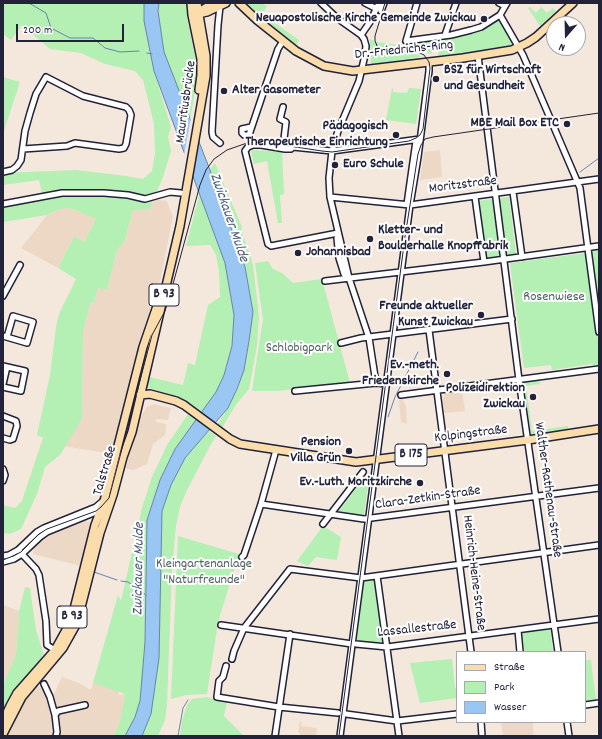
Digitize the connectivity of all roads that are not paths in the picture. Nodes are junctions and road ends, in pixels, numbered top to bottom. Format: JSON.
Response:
{"nodes":[{"id":1,"x":191,"y":3,"type":"edge"},
{"id":2,"x":197,"y":3,"type":"edge"},
{"id":3,"x":206,"y":3,"type":"edge"},
{"id":4,"x":321,"y":3,"type":"edge"},
{"id":5,"x":365,"y":3,"type":"edge"},
{"id":6,"x":380,"y":3,"type":"edge"},
{"id":7,"x":384,"y":3,"type":"edge"},
{"id":8,"x":417,"y":3,"type":"edge"},
{"id":9,"x":456,"y":3,"type":"edge"},
{"id":10,"x":499,"y":3,"type":"edge"},
{"id":11,"x":573,"y":3,"type":"edge"},
{"id":12,"x":218,"y":4,"type":"edge"},
{"id":13,"x":238,"y":4,"type":"edge"},
{"id":14,"x":506,"y":4,"type":"edge"},
{"id":15,"x":379,"y":10,"type":"junction"},
{"id":16,"x":195,"y":14,"type":"junction"},
{"id":17,"x":500,"y":15,"type":"junction"},
{"id":18,"x":361,"y":34,"type":"junction"},
{"id":19,"x":445,"y":35,"type":"junction"},
{"id":20,"x":283,"y":42,"type":"junction"},
{"id":21,"x":519,"y":48,"type":"junction"},
{"id":22,"x":478,"y":56,"type":"junction"},
{"id":23,"x":429,"y":62,"type":"junction"},
{"id":24,"x":362,"y":70,"type":"junction"},
{"id":25,"x":284,"y":107,"type":"dead end"},
{"id":26,"x":251,"y":127,"type":"dead end"},
{"id":27,"x":418,"y":140,"type":"junction"},
{"id":28,"x":220,"y":143,"type":"dead end"},
{"id":29,"x":294,"y":147,"type":"junction"},
{"id":30,"x":23,"y":149,"type":"junction"},
{"id":31,"x":332,"y":151,"type":"junction"},
{"id":32,"x":573,"y":171,"type":"junction"},
{"id":33,"x":3,"y":172,"type":"edge"},
{"id":34,"x":599,"y":179,"type":"edge"},
{"id":35,"x":578,"y":182,"type":"junction"},
{"id":36,"x":567,"y":184,"type":"junction"},
{"id":37,"x":513,"y":192,"type":"junction"},
{"id":38,"x":183,"y":194,"type":"junction"},
{"id":39,"x":495,"y":194,"type":"junction"},
{"id":40,"x":330,"y":197,"type":"junction"},
{"id":41,"x":475,"y":197,"type":"junction"},
{"id":42,"x":3,"y":204,"type":"edge"},
{"id":43,"x":409,"y":205,"type":"junction"},
{"id":44,"x":338,"y":233,"type":"junction"},
{"id":45,"x":599,"y":246,"type":"edge"},
{"id":46,"x":588,"y":248,"type":"junction"},
{"id":47,"x":522,"y":257,"type":"junction"},
{"id":48,"x":504,"y":259,"type":"junction"},
{"id":49,"x":484,"y":262,"type":"junction"},
{"id":50,"x":20,"y":265,"type":"dead end"},
{"id":51,"x":402,"y":271,"type":"junction"},
{"id":52,"x":349,"y":278,"type":"junction"},
{"id":53,"x":325,"y":281,"type":"dead end"},
{"id":54,"x":3,"y":296,"type":"edge"},
{"id":55,"x":512,"y":319,"type":"junction"},
{"id":56,"x":429,"y":330,"type":"junction"},
{"id":57,"x":599,"y":332,"type":"edge"},
{"id":58,"x":393,"y":334,"type":"junction"},
{"id":59,"x":5,"y":337,"type":"edge"},
{"id":60,"x":369,"y":338,"type":"junction"},
{"id":61,"x":341,"y":343,"type":"dead end"},
{"id":62,"x":5,"y":367,"type":"edge"},
{"id":63,"x":599,"y":369,"type":"edge"},
{"id":64,"x":520,"y":380,"type":"junction"},
{"id":65,"x":376,"y":383,"type":"junction"},
{"id":66,"x":3,"y":384,"type":"edge"},
{"id":67,"x":387,"y":384,"type":"junction"},
{"id":68,"x":3,"y":387,"type":"edge"},
{"id":69,"x":295,"y":391,"type":"dead end"},
{"id":70,"x":437,"y":391,"type":"junction"},
{"id":71,"x":131,"y":393,"type":"junction"},
{"id":72,"x":140,"y":395,"type":"junction"},
{"id":73,"x":402,"y":395,"type":"dead end"},
{"id":74,"x":3,"y":416,"type":"edge"},
{"id":75,"x":599,"y":429,"type":"edge"},
{"id":76,"x":3,"y":438,"type":"edge"},
{"id":77,"x":528,"y":440,"type":"junction"},
{"id":78,"x":276,"y":450,"type":"junction"},
{"id":79,"x":445,"y":455,"type":"junction"},
{"id":80,"x":376,"y":460,"type":"junction"},
{"id":81,"x":3,"y":469,"type":"edge"},
{"id":82,"x":363,"y":472,"type":"dead end"},
{"id":83,"x":3,"y":481,"type":"edge"},
{"id":84,"x":599,"y":488,"type":"edge"},
{"id":85,"x":536,"y":496,"type":"junction"},
{"id":86,"x":261,"y":504,"type":"junction"},
{"id":87,"x":103,"y":507,"type":"junction"},
{"id":88,"x":452,"y":508,"type":"junction"},
{"id":89,"x":330,"y":514,"type":"junction"},
{"id":90,"x":87,"y":516,"type":"junction"},
{"id":91,"x":369,"y":519,"type":"junction"},
{"id":92,"x":323,"y":524,"type":"dead end"},
{"id":93,"x":96,"y":525,"type":"junction"},
{"id":94,"x":599,"y":545,"type":"edge"},
{"id":95,"x":20,"y":552,"type":"junction"},
{"id":96,"x":544,"y":553,"type":"junction"},
{"id":97,"x":3,"y":556,"type":"edge"},
{"id":98,"x":242,"y":557,"type":"dead end"},
{"id":99,"x":3,"y":562,"type":"edge"},
{"id":100,"x":460,"y":564,"type":"junction"},
{"id":101,"x":377,"y":576,"type":"junction"},
{"id":102,"x":361,"y":578,"type":"junction"},
{"id":103,"x":599,"y":619,"type":"edge"},
{"id":104,"x":221,"y":625,"type":"dead end"},
{"id":105,"x":554,"y":626,"type":"junction"},
{"id":106,"x":244,"y":628,"type":"junction"},
{"id":107,"x":518,"y":630,"type":"junction"},
{"id":108,"x":290,"y":634,"type":"junction"},
{"id":109,"x":468,"y":637,"type":"junction"},
{"id":110,"x":354,"y":644,"type":"junction"},
{"id":111,"x":387,"y":647,"type":"junction"},
{"id":112,"x":55,"y":650,"type":"junction"},
{"id":113,"x":471,"y":651,"type":"edge"},
{"id":114,"x":520,"y":651,"type":"edge"},
{"id":115,"x":558,"y":651,"type":"edge"},
{"id":116,"x":232,"y":659,"type":"dead end"},
{"id":117,"x":226,"y":666,"type":"dead end"},
{"id":118,"x":44,"y":684,"type":"dead end"},
{"id":119,"x":599,"y":703,"type":"edge"},
{"id":120,"x":85,"y":705,"type":"dead end"},
{"id":121,"x":586,"y":705,"type":"edge"},
{"id":122,"x":279,"y":707,"type":"junction"},
{"id":123,"x":338,"y":713,"type":"dead end"},
{"id":124,"x":346,"y":714,"type":"dead end"},
{"id":125,"x":456,"y":714,"type":"edge"},
{"id":126,"x":55,"y":715,"type":"junction"},
{"id":127,"x":3,"y":721,"type":"edge"},
{"id":128,"x":396,"y":721,"type":"junction"},
{"id":129,"x":481,"y":723,"type":"edge"},
{"id":130,"x":567,"y":723,"type":"edge"},
{"id":131,"x":3,"y":734,"type":"edge"},
{"id":132,"x":56,"y":736,"type":"edge"},
{"id":133,"x":275,"y":736,"type":"edge"},
{"id":134,"x":340,"y":736,"type":"edge"},
{"id":135,"x":399,"y":736,"type":"edge"},
{"id":136,"x":482,"y":736,"type":"edge"},
{"id":137,"x":569,"y":736,"type":"edge"}],
"edges":[{"from":1,"to":16,"type":"main road","number":"B 93"},
{"from":2,"to":16,"type":"main road","number":"B 93"},
{"from":3,"to":12,"type":"main road"},
{"from":4,"to":18,"type":"street"},
{"from":5,"to":15,"type":"street"},
{"from":6,"to":15,"type":"street"},
{"from":7,"to":15,"type":"street"},
{"from":8,"to":19,"type":"street"},
{"from":9,"to":19,"type":"street"},
{"from":10,"to":14,"type":"street"},
{"from":11,"to":21,"type":"main road","name":"Dr.-Friedrichs-Ring"},
{"from":12,"to":16,"type":"main road"},
{"from":12,"to":28,"type":"street"},
{"from":13,"to":20,"type":"main road","name":"Dr.-Friedrichs-Ring"},
{"from":14,"to":17,"type":"street"},
{"from":15,"to":18,"type":"street"},
{"from":16,"to":38,"type":"main road","name":"Mauritiusbrücke","number":"B 93"},
{"from":16,"to":38,"type":"main road","name":"Mauritiusbrücke","number":"B 93"},
{"from":17,"to":19,"type":"street"},
{"from":17,"to":21,"type":"street"},
{"from":18,"to":24,"type":"street"},
{"from":20,"to":24,"type":"main road","name":"Dr.-Friedrichs-Ring"},
{"from":20,"to":26,"type":"street"},
{"from":21,"to":22,"type":"main road","name":"Dr.-Friedrichs-Ring"},
{"from":21,"to":32,"type":"street"},
{"from":22,"to":23,"type":"main road","name":"Dr.-Friedrichs-Ring"},
{"from":22,"to":39,"type":"street","name":"Walther-Rathenau-Straße"},
{"from":23,"to":24,"type":"main road","name":"Dr.-Friedrichs-Ring"},
{"from":23,"to":27,"type":"street"},
{"from":24,"to":31,"type":"street"},
{"from":25,"to":29,"type":"street"},
{"from":27,"to":31,"type":"street"},
{"from":27,"to":43,"type":"street"},
{"from":29,"to":31,"type":"street"},
{"from":29,"to":44,"type":"street"},
{"from":30,"to":30,"type":"street"},
{"from":30,"to":33,"type":"street"},
{"from":31,"to":40,"type":"street"},
{"from":32,"to":35,"type":"street"},
{"from":32,"to":36,"type":"street"},
{"from":34,"to":35,"type":"street","name":"Moritzstraße"},
{"from":35,"to":36,"type":"street","name":"Moritzstraße"},
{"from":35,"to":46,"type":"street"},
{"from":36,"to":37,"type":"street","name":"Moritzstraße"},
{"from":37,"to":39,"type":"street","name":"Moritzstraße"},
{"from":37,"to":47,"type":"street"},
{"from":38,"to":42,"type":"street"},
{"from":38,"to":71,"type":"main road","name":"Talstraße","number":"B 93"},
{"from":38,"to":72,"type":"main road","name":"Talstraße","number":"B 93"},
{"from":39,"to":41,"type":"street","name":"Moritzstraße"},
{"from":39,"to":48,"type":"street","name":"Walther-Rathenau-Straße"},
{"from":40,"to":43,"type":"street","name":"Moritzstraße"},
{"from":40,"to":44,"type":"street"},
{"from":41,"to":43,"type":"street","name":"Moritzstraße"},
{"from":41,"to":49,"type":"street"},
{"from":43,"to":51,"type":"street"},
{"from":44,"to":52,"type":"street"},
{"from":45,"to":46,"type":"street"},
{"from":46,"to":47,"type":"street"},
{"from":46,"to":57,"type":"street"},
{"from":47,"to":48,"type":"street"},
{"from":48,"to":49,"type":"street"},
{"from":48,"to":55,"type":"street","name":"Walther-Rathenau-Straße"},
{"from":49,"to":51,"type":"street"},
{"from":50,"to":54,"type":"street"},
{"from":51,"to":52,"type":"street"},
{"from":51,"to":58,"type":"street"},
{"from":52,"to":53,"type":"street"},
{"from":52,"to":60,"type":"street"},
{"from":55,"to":56,"type":"street"},
{"from":55,"to":64,"type":"street","name":"Walther-Rathenau-Straße"},
{"from":56,"to":58,"type":"street"},
{"from":56,"to":70,"type":"street","name":"Heinrich-Heine-Straße"},
{"from":58,"to":60,"type":"street"},
{"from":58,"to":67,"type":"street"},
{"from":59,"to":59,"type":"street"},
{"from":60,"to":61,"type":"street"},
{"from":60,"to":65,"type":"street"},
{"from":62,"to":66,"type":"street"},
{"from":62,"to":68,"type":"street"},
{"from":63,"to":64,"type":"street"},
{"from":64,"to":70,"type":"street"},
{"from":64,"to":77,"type":"street","name":"Walther-Rathenau-Straße"},
{"from":65,"to":67,"type":"street"},
{"from":65,"to":69,"type":"street"},
{"from":67,"to":80,"type":"street"},
{"from":70,"to":73,"type":"street"},
{"from":70,"to":79,"type":"street","name":"Heinrich-Heine-Straße"},
{"from":71,"to":72,"type":"main road","number":"B 175"},
{"from":71,"to":87,"type":"main road","name":"Talstraße","number":"B 93"},
{"from":72,"to":78,"type":"main road","name":"Kolpingstraße","number":"B 175"},
{"from":72,"to":87,"type":"main road","name":"Talstraße","number":"B 93"},
{"from":74,"to":76,"type":"street"},
{"from":75,"to":77,"type":"main road","name":"Kolpingstraße","number":"B 175"},
{"from":77,"to":79,"type":"main road","name":"Kolpingstraße","number":"B 175"},
{"from":77,"to":85,"type":"street","name":"Walther-Rathenau-Straße"},
{"from":78,"to":80,"type":"main road","name":"Kolpingstraße","number":"B 175"},
{"from":78,"to":86,"type":"street"},
{"from":79,"to":80,"type":"main road","name":"Kolpingstraße","number":"B 175"},
{"from":79,"to":88,"type":"street","name":"Heinrich-Heine-Straße"},
{"from":80,"to":91,"type":"street"},
{"from":81,"to":83,"type":"street"},
{"from":82,"to":89,"type":"street"},
{"from":84,"to":85,"type":"street","name":"Clara-Zetkin-Straße"},
{"from":85,"to":88,"type":"street","name":"Clara-Zetkin-Straße"},
{"from":85,"to":96,"type":"street","name":"Walther-Rathenau-Straße"},
{"from":86,"to":89,"type":"street","name":"Clara-Zetkin-Straße"},
{"from":86,"to":98,"type":"street"},
{"from":87,"to":90,"type":"street"},
{"from":87,"to":93,"type":"main road","name":"Talstraße","number":"B 93"},
{"from":87,"to":95,"type":"street"},
{"from":87,"to":131,"type":"main road","name":"Talstraße","number":"B 93"},
{"from":88,"to":91,"type":"street","name":"Clara-Zetkin-Straße"},
{"from":88,"to":100,"type":"street","name":"Heinrich-Heine-Straße"},
{"from":89,"to":91,"type":"street","name":"Clara-Zetkin-Straße"},
{"from":89,"to":92,"type":"street"},
{"from":90,"to":93,"type":"street"},
{"from":90,"to":95,"type":"street"},
{"from":91,"to":102,"type":"street"},
{"from":93,"to":112,"type":"main road","name":"Talstraße","number":"B 93"},
{"from":94,"to":96,"type":"street"},
{"from":95,"to":97,"type":"street"},
{"from":95,"to":99,"type":"street"},
{"from":95,"to":112,"type":"street"},
{"from":96,"to":100,"type":"street"},
{"from":96,"to":105,"type":"street","name":"Walther-Rathenau-Straße"},
{"from":100,"to":101,"type":"street"},
{"from":100,"to":109,"type":"street","name":"Heinrich-Heine-Straße"},
{"from":101,"to":102,"type":"street"},
{"from":101,"to":111,"type":"street"},
{"from":102,"to":106,"type":"street"},
{"from":102,"to":110,"type":"street"},
{"from":103,"to":105,"type":"street","name":"Lassallestraße"},
{"from":104,"to":106,"type":"street","name":"Lassallestraße"},
{"from":105,"to":107,"type":"street","name":"Lassallestraße"},
{"from":105,"to":115,"type":"street","name":"Walther-Rathenau-Straße"},
{"from":106,"to":108,"type":"street","name":"Lassallestraße"},
{"from":106,"to":116,"type":"street"},
{"from":107,"to":109,"type":"street","name":"Lassallestraße"},
{"from":107,"to":114,"type":"street"},
{"from":108,"to":110,"type":"street","name":"Lassallestraße"},
{"from":108,"to":122,"type":"street"},
{"from":109,"to":111,"type":"street","name":"Lassallestraße"},
{"from":109,"to":113,"type":"street","name":"Heinrich-Heine-Straße"},
{"from":110,"to":111,"type":"street","name":"Lassallestraße"},
{"from":110,"to":134,"type":"street"},
{"from":111,"to":128,"type":"street"},
{"from":112,"to":127,"type":"main road","name":"Talstraße","number":"B 93"},
{"from":117,"to":122,"type":"street"},
{"from":118,"to":126,"type":"street"},
{"from":119,"to":121,"type":"street"},
{"from":120,"to":126,"type":"street"},
{"from":122,"to":123,"type":"street"},
{"from":122,"to":133,"type":"street"},
{"from":124,"to":128,"type":"street"},
{"from":125,"to":128,"type":"street"},
{"from":126,"to":132,"type":"street"},
{"from":128,"to":135,"type":"street"},
{"from":129,"to":136,"type":"street"},
{"from":130,"to":137,"type":"street"}]}
